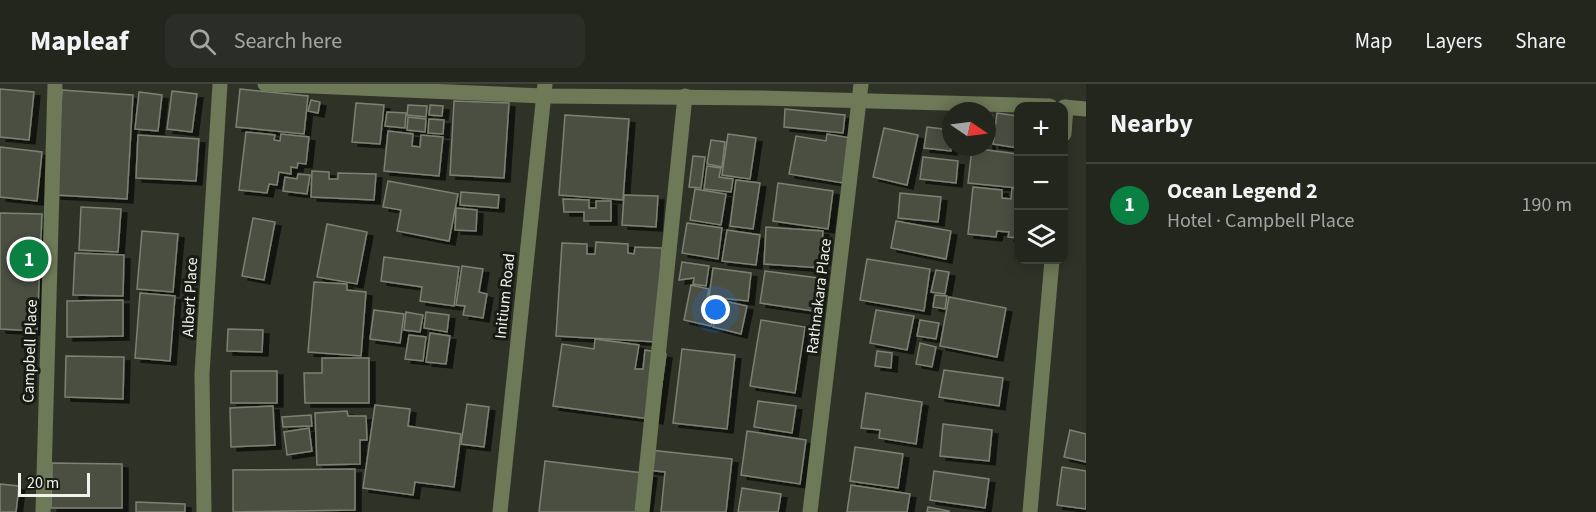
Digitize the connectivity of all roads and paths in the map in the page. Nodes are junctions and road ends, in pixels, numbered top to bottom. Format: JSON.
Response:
{"nodes":[{"id":1,"x":55,"y":84,"type":"edge"},
{"id":2,"x":220,"y":84,"type":"edge"},
{"id":3,"x":265,"y":84,"type":"edge"},
{"id":4,"x":861,"y":84,"type":"edge"},
{"id":5,"x":544,"y":90,"type":"edge"},
{"id":6,"x":763,"y":91,"type":"edge"},
{"id":7,"x":685,"y":96,"type":"junction"},
{"id":8,"x":859,"y":101,"type":"junction"},
{"id":9,"x":1014,"y":105,"type":"edge"},
{"id":10,"x":1068,"y":107,"type":"edge"},
{"id":11,"x":1086,"y":109,"type":"edge"},
{"id":12,"x":1052,"y":264,"type":"edge"},
{"id":13,"x":43,"y":512,"type":"edge"},
{"id":14,"x":204,"y":512,"type":"edge"},
{"id":15,"x":500,"y":512,"type":"edge"},
{"id":16,"x":642,"y":512,"type":"edge"},
{"id":17,"x":810,"y":512,"type":"edge"},
{"id":18,"x":1030,"y":512,"type":"edge"}],
"edges":[{"from":1,"to":13,"type":"street","name":"Campbell Place"},
{"from":2,"to":14,"type":"street","name":"Albert Place"},
{"from":3,"to":5,"type":"street"},
{"from":4,"to":8,"type":"street","name":"Rathnakara Place"},
{"from":5,"to":7,"type":"street"},
{"from":5,"to":15,"type":"street","name":"Initium Road"},
{"from":6,"to":7,"type":"street"},
{"from":6,"to":8,"type":"street"},
{"from":7,"to":16,"type":"street"},
{"from":8,"to":9,"type":"street"},
{"from":8,"to":17,"type":"street","name":"Rathnakara Place"},
{"from":10,"to":11,"type":"street"},
{"from":12,"to":18,"type":"street"}]}
